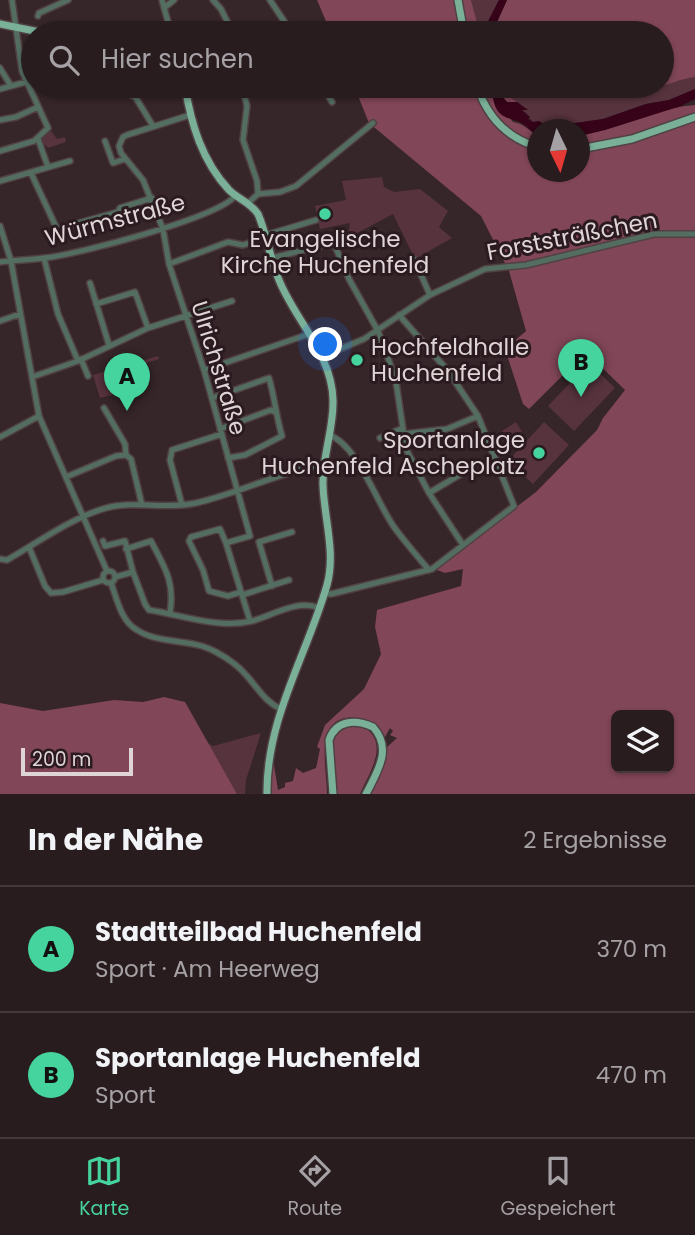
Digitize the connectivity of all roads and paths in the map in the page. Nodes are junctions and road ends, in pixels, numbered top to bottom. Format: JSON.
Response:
{"nodes":[{"id":1,"x":12,"y":0,"type":"edge"},
{"id":2,"x":68,"y":0,"type":"edge"},
{"id":3,"x":162,"y":0,"type":"edge"},
{"id":4,"x":174,"y":0,"type":"edge"},
{"id":5,"x":213,"y":0,"type":"edge"},
{"id":6,"x":270,"y":0,"type":"edge"},
{"id":7,"x":458,"y":0,"type":"edge"},
{"id":8,"x":164,"y":8,"type":"junction"},
{"id":9,"x":38,"y":16,"type":"dead end"},
{"id":10,"x":168,"y":21,"type":"edge"},
{"id":11,"x":227,"y":21,"type":"edge"},
{"id":12,"x":284,"y":21,"type":"edge"},
{"id":13,"x":462,"y":21,"type":"edge"},
{"id":14,"x":0,"y":24,"type":"edge"},
{"id":15,"x":17,"y":28,"type":"junction"},
{"id":16,"x":21,"y":29,"type":"edge"},
{"id":17,"x":21,"y":62,"type":"edge"},
{"id":18,"x":0,"y":68,"type":"edge"},
{"id":19,"x":21,"y":83,"type":"edge"},
{"id":20,"x":11,"y":86,"type":"junction"},
{"id":21,"x":0,"y":89,"type":"edge"},
{"id":22,"x":34,"y":98,"type":"edge"},
{"id":23,"x":135,"y":98,"type":"edge"},
{"id":24,"x":187,"y":98,"type":"edge"},
{"id":25,"x":245,"y":98,"type":"edge"},
{"id":26,"x":330,"y":98,"type":"edge"},
{"id":27,"x":481,"y":98,"type":"edge"},
{"id":28,"x":332,"y":102,"type":"dead end"},
{"id":29,"x":38,"y":107,"type":"junction"},
{"id":30,"x":190,"y":115,"type":"junction"},
{"id":31,"x":695,"y":117,"type":"edge"},
{"id":32,"x":0,"y":121,"type":"edge"},
{"id":33,"x":373,"y":123,"type":"dead end"},
{"id":34,"x":153,"y":126,"type":"junction"},
{"id":35,"x":38,"y":139,"type":"junction"},
{"id":36,"x":106,"y":141,"type":"dead end"},
{"id":37,"x":527,"y":143,"type":"edge"},
{"id":38,"x":590,"y":147,"type":"edge"},
{"id":39,"x":0,"y":151,"type":"edge"},
{"id":40,"x":125,"y":159,"type":"junction"},
{"id":41,"x":70,"y":162,"type":"dead end"},
{"id":42,"x":48,"y":167,"type":"junction"},
{"id":43,"x":31,"y":173,"type":"junction"},
{"id":44,"x":0,"y":181,"type":"edge"},
{"id":45,"x":258,"y":194,"type":"junction"},
{"id":46,"x":235,"y":196,"type":"junction"},
{"id":47,"x":152,"y":198,"type":"junction"},
{"id":48,"x":248,"y":203,"type":"junction"},
{"id":49,"x":316,"y":220,"type":"dead end"},
{"id":50,"x":0,"y":226,"type":"edge"},
{"id":51,"x":163,"y":229,"type":"junction"},
{"id":52,"x":695,"y":234,"type":"edge"},
{"id":53,"x":266,"y":236,"type":"junction"},
{"id":54,"x":44,"y":258,"type":"junction"},
{"id":55,"x":272,"y":258,"type":"junction"},
{"id":56,"x":414,"y":259,"type":"dead end"},
{"id":57,"x":11,"y":261,"type":"junction"},
{"id":58,"x":0,"y":262,"type":"edge"},
{"id":59,"x":169,"y":264,"type":"junction"},
{"id":60,"x":90,"y":283,"type":"dead end"},
{"id":61,"x":430,"y":295,"type":"junction"},
{"id":62,"x":232,"y":301,"type":"dead end"},
{"id":63,"x":96,"y":304,"type":"junction"},
{"id":64,"x":20,"y":314,"type":"junction"},
{"id":65,"x":399,"y":315,"type":"junction"},
{"id":66,"x":185,"y":316,"type":"junction"},
{"id":67,"x":0,"y":321,"type":"edge"},
{"id":68,"x":148,"y":328,"type":"junction"},
{"id":69,"x":379,"y":331,"type":"junction"},
{"id":70,"x":309,"y":334,"type":"junction"},
{"id":71,"x":109,"y":345,"type":"junction"},
{"id":72,"x":321,"y":357,"type":"junction"},
{"id":73,"x":80,"y":360,"type":"junction"},
{"id":74,"x":204,"y":370,"type":"junction"},
{"id":75,"x":88,"y":376,"type":"dead end"},
{"id":76,"x":32,"y":377,"type":"junction"},
{"id":77,"x":212,"y":398,"type":"junction"},
{"id":78,"x":104,"y":408,"type":"dead end"},
{"id":79,"x":275,"y":412,"type":"junction"},
{"id":80,"x":40,"y":416,"type":"junction"},
{"id":81,"x":478,"y":416,"type":"junction"},
{"id":82,"x":403,"y":431,"type":"junction"},
{"id":83,"x":221,"y":432,"type":"junction"},
{"id":84,"x":329,"y":435,"type":"junction"},
{"id":85,"x":0,"y":437,"type":"edge"},
{"id":86,"x":380,"y":438,"type":"dead end"},
{"id":87,"x":126,"y":455,"type":"junction"},
{"id":88,"x":228,"y":458,"type":"junction"},
{"id":89,"x":324,"y":464,"type":"junction"},
{"id":90,"x":461,"y":474,"type":"dead end"},
{"id":91,"x":66,"y":477,"type":"junction"},
{"id":92,"x":238,"y":490,"type":"junction"},
{"id":93,"x":429,"y":493,"type":"junction"},
{"id":94,"x":142,"y":505,"type":"junction"},
{"id":95,"x":182,"y":505,"type":"junction"},
{"id":96,"x":84,"y":517,"type":"junction"},
{"id":97,"x":292,"y":532,"type":"dead end"},
{"id":98,"x":250,"y":536,"type":"junction"},
{"id":99,"x":259,"y":542,"type":"junction"},
{"id":100,"x":226,"y":543,"type":"junction"},
{"id":101,"x":463,"y":545,"type":"junction"},
{"id":102,"x":105,"y":546,"type":"dead end"},
{"id":103,"x":29,"y":547,"type":"junction"},
{"id":104,"x":126,"y":548,"type":"junction"},
{"id":105,"x":1,"y":560,"type":"edge"},
{"id":106,"x":429,"y":570,"type":"junction"},
{"id":107,"x":107,"y":571,"type":"junction"},
{"id":108,"x":134,"y":572,"type":"junction"},
{"id":109,"x":103,"y":579,"type":"junction"},
{"id":110,"x":113,"y":580,"type":"junction"},
{"id":111,"x":289,"y":580,"type":"dead end"},
{"id":112,"x":272,"y":586,"type":"junction"},
{"id":113,"x":241,"y":593,"type":"junction"},
{"id":114,"x":325,"y":593,"type":"junction"},
{"id":115,"x":319,"y":608,"type":"junction"},
{"id":116,"x":170,"y":613,"type":"junction"},
{"id":117,"x":250,"y":621,"type":"junction"},
{"id":118,"x":281,"y":709,"type":"junction"},
{"id":119,"x":267,"y":794,"type":"edge"},
{"id":120,"x":333,"y":794,"type":"edge"},
{"id":121,"x":366,"y":794,"type":"edge"}],
"edges":[{"from":1,"to":15,"type":"street"},
{"from":2,"to":9,"type":"street"},
{"from":3,"to":8,"type":"street"},
{"from":4,"to":8,"type":"street"},
{"from":5,"to":11,"type":"street"},
{"from":6,"to":12,"type":"street"},
{"from":7,"to":13,"type":"main road"},
{"from":8,"to":10,"type":"street"},
{"from":14,"to":15,"type":"main road"},
{"from":15,"to":16,"type":"main road"},
{"from":15,"to":17,"type":"street"},
{"from":18,"to":20,"type":"street"},
{"from":19,"to":20,"type":"street"},
{"from":20,"to":21,"type":"street"},
{"from":22,"to":29,"type":"street"},
{"from":23,"to":34,"type":"street"},
{"from":24,"to":30,"type":"main road"},
{"from":25,"to":45,"type":"street"},
{"from":26,"to":28,"type":"street"},
{"from":27,"to":37,"type":"main road"},
{"from":29,"to":32,"type":"street"},
{"from":29,"to":35,"type":"street"},
{"from":30,"to":34,"type":"street"},
{"from":30,"to":46,"type":"main road"},
{"from":31,"to":38,"type":"main road"},
{"from":33,"to":45,"type":"street"},
{"from":34,"to":40,"type":"street"},
{"from":35,"to":39,"type":"street"},
{"from":35,"to":42,"type":"street"},
{"from":36,"to":40,"type":"street","name":"Ulrichstraße"},
{"from":40,"to":47,"type":"street","name":"Ulrichstraße"},
{"from":41,"to":42,"type":"street"},
{"from":42,"to":43,"type":"street"},
{"from":43,"to":44,"type":"street"},
{"from":43,"to":47,"type":"street"},
{"from":45,"to":48,"type":"street"},
{"from":46,"to":48,"type":"main road"},
{"from":46,"to":51,"type":"street","name":"Würmstraße"},
{"from":47,"to":51,"type":"street","name":"Ulrichstraße"},
{"from":48,"to":53,"type":"main road"},
{"from":49,"to":53,"type":"street"},
{"from":50,"to":57,"type":"street"},
{"from":51,"to":54,"type":"street","name":"Würmstraße"},
{"from":51,"to":59,"type":"street","name":"Ulrichstraße"},
{"from":52,"to":61,"type":"street","name":"Forststräßchen"},
{"from":53,"to":55,"type":"main road"},
{"from":53,"to":59,"type":"street"},
{"from":54,"to":57,"type":"street","name":"Würmstraße"},
{"from":54,"to":73,"type":"street"},
{"from":55,"to":69,"type":"street"},
{"from":55,"to":70,"type":"main road"},
{"from":56,"to":61,"type":"street"},
{"from":57,"to":58,"type":"street","name":"Würmstraße"},
{"from":57,"to":64,"type":"street"},
{"from":59,"to":66,"type":"street","name":"Ulrichstraße"},
{"from":60,"to":63,"type":"street"},
{"from":61,"to":65,"type":"street","name":"Forststräßchen"},
{"from":62,"to":66,"type":"street"},
{"from":63,"to":68,"type":"street"},
{"from":63,"to":71,"type":"street"},
{"from":64,"to":67,"type":"street"},
{"from":64,"to":76,"type":"street"},
{"from":65,"to":69,"type":"street","name":"Forststräßchen"},
{"from":65,"to":81,"type":"street"},
{"from":66,"to":68,"type":"street"},
{"from":66,"to":74,"type":"street","name":"Ulrichstraße"},
{"from":68,"to":71,"type":"street"},
{"from":69,"to":72,"type":"street","name":"Forststräßchen"},
{"from":69,"to":82,"type":"street"},
{"from":70,"to":72,"type":"main road"},
{"from":70,"to":74,"type":"street"},
{"from":71,"to":73,"type":"street"},
{"from":72,"to":84,"type":"main road"},
{"from":73,"to":75,"type":"street"},
{"from":73,"to":76,"type":"street"},
{"from":74,"to":77,"type":"street","name":"Ulrichstraße"},
{"from":76,"to":80,"type":"street"},
{"from":77,"to":79,"type":"street"},
{"from":77,"to":83,"type":"street","name":"Ulrichstraße"},
{"from":78,"to":87,"type":"street"},
{"from":79,"to":83,"type":"street"},
{"from":79,"to":88,"type":"street"},
{"from":80,"to":85,"type":"street"},
{"from":80,"to":91,"type":"street"},
{"from":81,"to":82,"type":"street"},
{"from":81,"to":101,"type":"street"},
{"from":82,"to":86,"type":"street"},
{"from":82,"to":93,"type":"street"},
{"from":83,"to":88,"type":"street","name":"Ulrichstraße"},
{"from":83,"to":95,"type":"street"},
{"from":84,"to":89,"type":"main road"},
{"from":84,"to":106,"type":"street"},
{"from":87,"to":91,"type":"street"},
{"from":87,"to":94,"type":"street"},
{"from":88,"to":92,"type":"street","name":"Ulrichstraße"},
{"from":89,"to":92,"type":"street"},
{"from":89,"to":114,"type":"main road"},
{"from":90,"to":93,"type":"street"},
{"from":91,"to":96,"type":"street"},
{"from":92,"to":95,"type":"street"},
{"from":92,"to":98,"type":"street","name":"Ulrichstraße"},
{"from":93,"to":101,"type":"street"},
{"from":94,"to":95,"type":"street"},
{"from":94,"to":96,"type":"street"},
{"from":96,"to":103,"type":"street"},
{"from":96,"to":107,"type":"street"},
{"from":97,"to":99,"type":"street"},
{"from":98,"to":99,"type":"street"},
{"from":98,"to":100,"type":"street"},
{"from":99,"to":112,"type":"street"},
{"from":100,"to":113,"type":"street"},
{"from":100,"to":113,"type":"street"},
{"from":101,"to":106,"type":"street"},
{"from":102,"to":104,"type":"street"},
{"from":103,"to":105,"type":"street"},
{"from":103,"to":109,"type":"street"},
{"from":104,"to":108,"type":"street"},
{"from":104,"to":116,"type":"street"},
{"from":106,"to":114,"type":"street"},
{"from":107,"to":109,"type":"street"},
{"from":107,"to":110,"type":"street"},
{"from":108,"to":110,"type":"street"},
{"from":108,"to":116,"type":"street"},
{"from":109,"to":110,"type":"street"},
{"from":110,"to":118,"type":"street"},
{"from":111,"to":112,"type":"street"},
{"from":112,"to":113,"type":"street"},
{"from":113,"to":117,"type":"street"},
{"from":114,"to":115,"type":"main road"},
{"from":115,"to":117,"type":"street"},
{"from":115,"to":118,"type":"main road"},
{"from":116,"to":117,"type":"street"},
{"from":118,"to":119,"type":"main road"},
{"from":120,"to":121,"type":"main road"}]}
